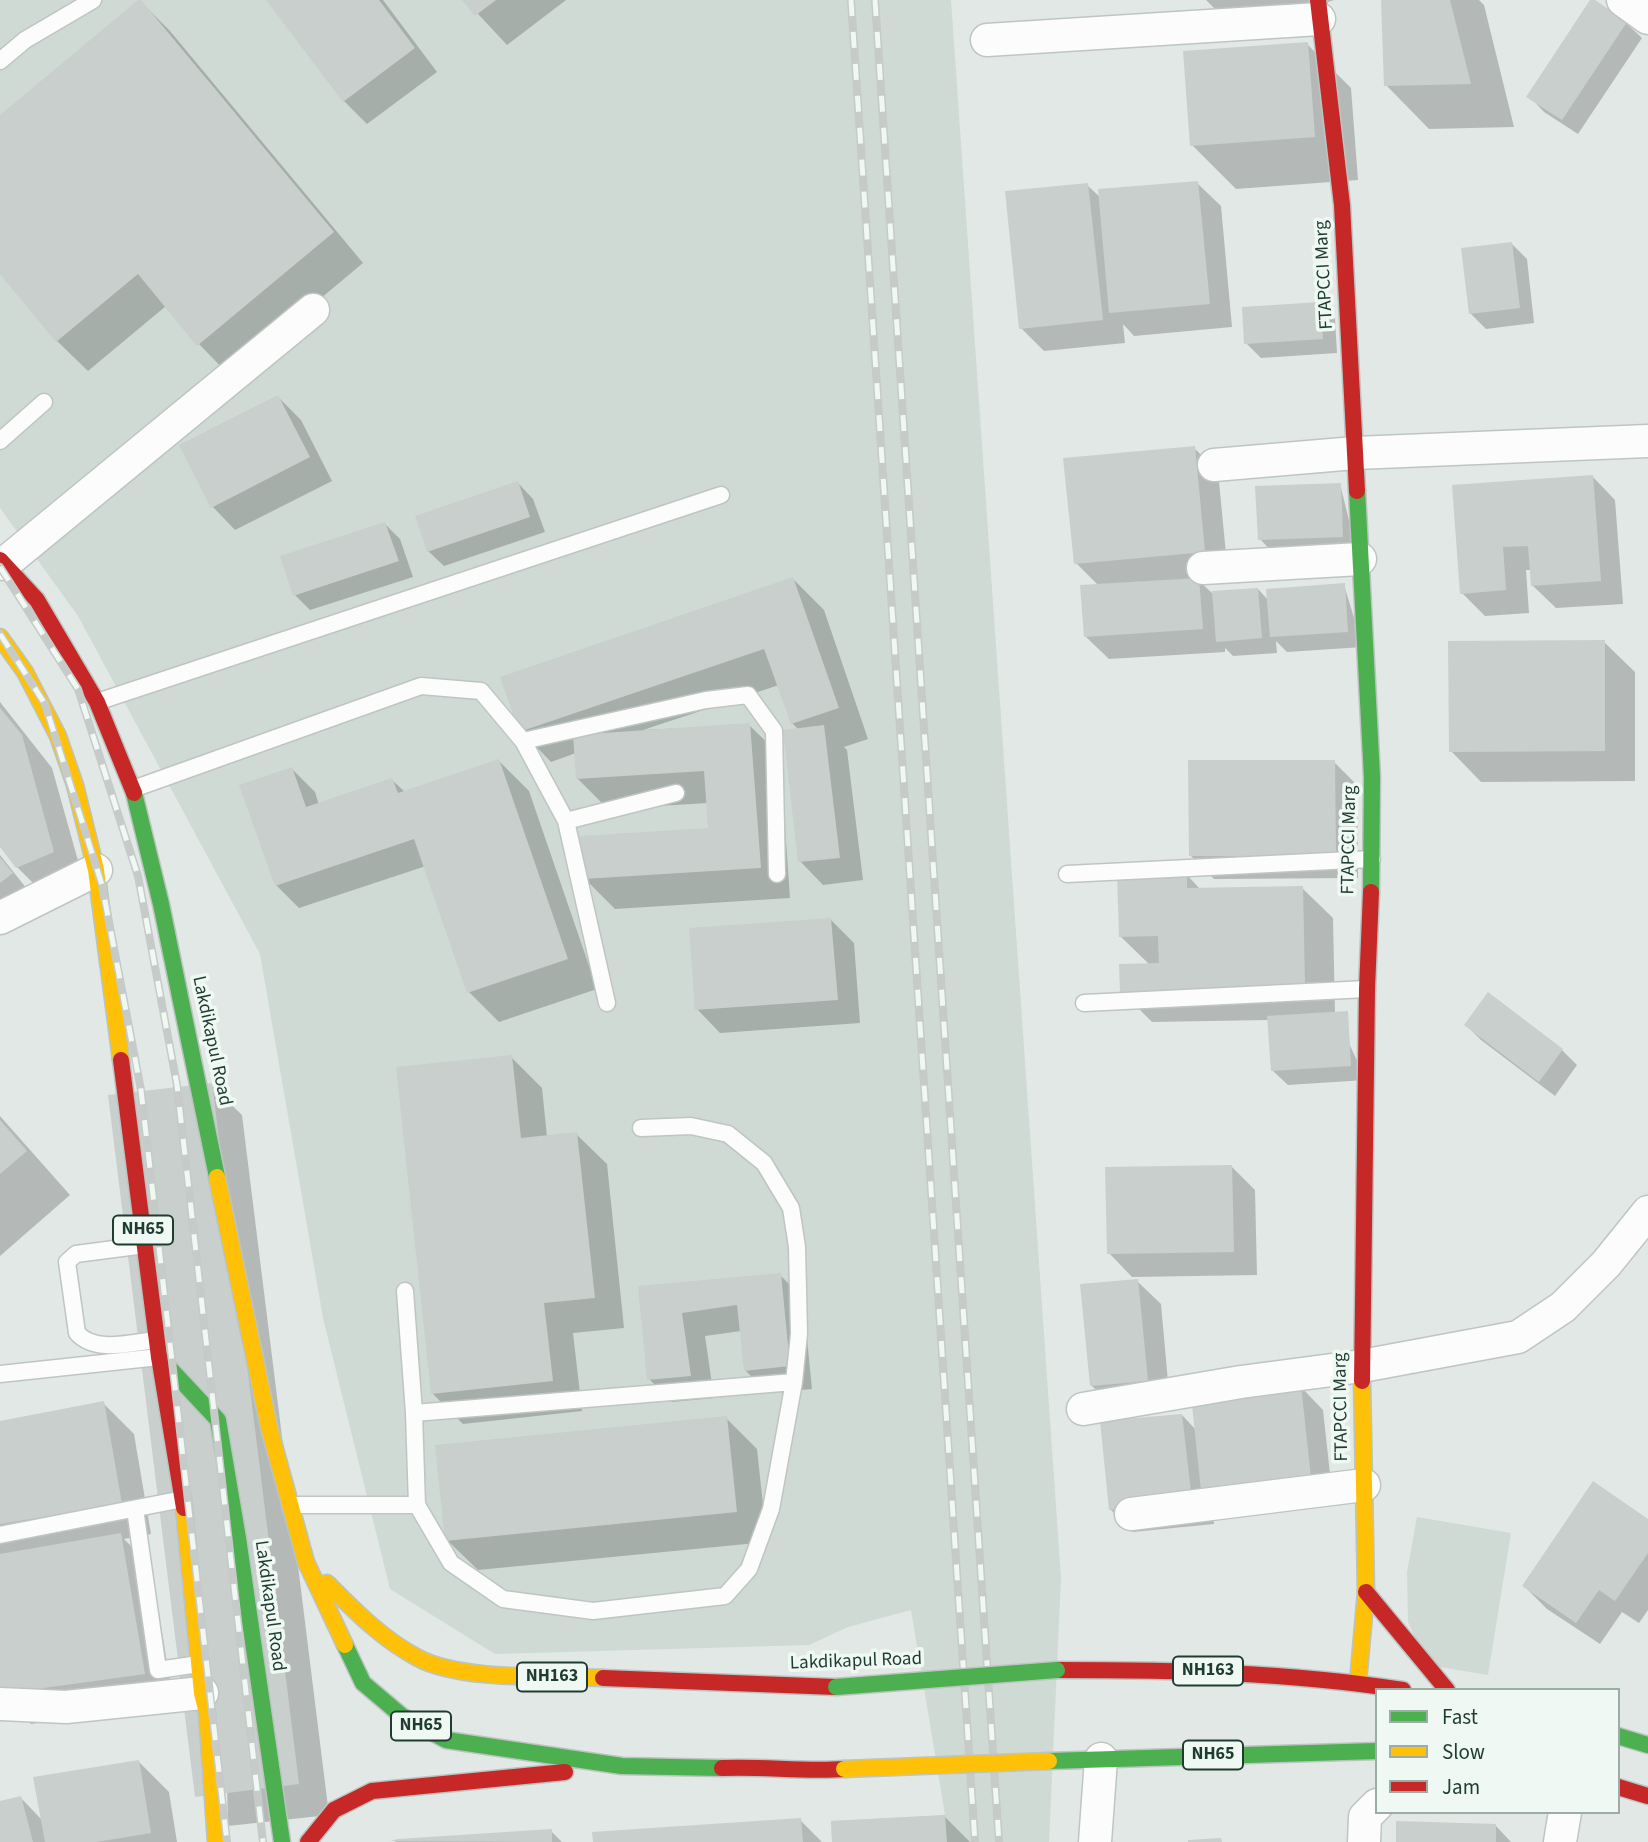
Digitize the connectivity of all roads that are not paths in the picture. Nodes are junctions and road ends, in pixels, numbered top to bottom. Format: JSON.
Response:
{"nodes":[{"id":1,"x":93,"y":0,"type":"edge"},
{"id":2,"x":1623,"y":0,"type":"edge"},
{"id":3,"x":1318,"y":9,"type":"edge"},
{"id":4,"x":1648,"y":18,"type":"edge"},
{"id":5,"x":987,"y":40,"type":"dead end"},
{"id":6,"x":0,"y":61,"type":"edge"},
{"id":7,"x":313,"y":310,"type":"dead end"},
{"id":8,"x":44,"y":402,"type":"dead end"},
{"id":9,"x":0,"y":441,"type":"edge"},
{"id":10,"x":1648,"y":441,"type":"edge"},
{"id":11,"x":1355,"y":453,"type":"junction"},
{"id":12,"x":1214,"y":465,"type":"dead end"},
{"id":13,"x":721,"y":495,"type":"dead end"},
{"id":14,"x":1360,"y":559,"type":"junction"},
{"id":15,"x":2,"y":562,"type":"edge"},
{"id":16,"x":1203,"y":568,"type":"dead end"},
{"id":17,"x":0,"y":637,"type":"edge"},
{"id":18,"x":97,"y":702,"type":"junction"},
{"id":19,"x":523,"y":741,"type":"junction"},
{"id":20,"x":133,"y":789,"type":"junction"},
{"id":21,"x":676,"y":793,"type":"dead end"},
{"id":22,"x":566,"y":821,"type":"junction"},
{"id":23,"x":1372,"y":859,"type":"junction"},
{"id":24,"x":96,"y":870,"type":"junction"},
{"id":25,"x":777,"y":874,"type":"dead end"},
{"id":26,"x":1067,"y":874,"type":"dead end"},
{"id":27,"x":0,"y":918,"type":"edge"},
{"id":28,"x":1367,"y":989,"type":"junction"},
{"id":29,"x":607,"y":1003,"type":"dead end"},
{"id":30,"x":1084,"y":1003,"type":"dead end"},
{"id":31,"x":640,"y":1128,"type":"dead end"},
{"id":32,"x":1648,"y":1212,"type":"edge"},
{"id":33,"x":145,"y":1245,"type":"junction"},
{"id":34,"x":405,"y":1291,"type":"dead end"},
{"id":35,"x":157,"y":1340,"type":"junction"},
{"id":36,"x":159,"y":1357,"type":"junction"},
{"id":37,"x":1362,"y":1366,"type":"junction"},
{"id":38,"x":0,"y":1374,"type":"edge"},
{"id":39,"x":794,"y":1382,"type":"junction"},
{"id":40,"x":1083,"y":1409,"type":"dead end"},
{"id":41,"x":414,"y":1413,"type":"junction"},
{"id":42,"x":224,"y":1418,"type":"junction"},
{"id":43,"x":183,"y":1429,"type":"junction"},
{"id":44,"x":1364,"y":1485,"type":"junction"},
{"id":45,"x":183,"y":1499,"type":"junction"},
{"id":46,"x":291,"y":1505,"type":"junction"},
{"id":47,"x":417,"y":1505,"type":"junction"},
{"id":48,"x":135,"y":1509,"type":"junction"},
{"id":49,"x":1131,"y":1514,"type":"dead end"},
{"id":50,"x":0,"y":1535,"type":"edge"},
{"id":51,"x":306,"y":1562,"type":"junction"},
{"id":52,"x":1366,"y":1592,"type":"junction"},
{"id":53,"x":201,"y":1678,"type":"junction"},
{"id":54,"x":1358,"y":1682,"type":"junction"},
{"id":55,"x":1392,"y":1688,"type":"edge"},
{"id":56,"x":1445,"y":1688,"type":"edge"},
{"id":57,"x":0,"y":1704,"type":"edge"},
{"id":58,"x":1620,"y":1737,"type":"edge"},
{"id":59,"x":1648,"y":1745,"type":"edge"},
{"id":60,"x":1375,"y":1751,"type":"edge"},
{"id":61,"x":1101,"y":1759,"type":"junction"},
{"id":62,"x":622,"y":1766,"type":"junction"},
{"id":63,"x":1620,"y":1788,"type":"edge"},
{"id":64,"x":1648,"y":1796,"type":"edge"},
{"id":65,"x":1375,"y":1807,"type":"edge"},
{"id":66,"x":1565,"y":1814,"type":"edge"},
{"id":67,"x":216,"y":1842,"type":"edge"},
{"id":68,"x":282,"y":1842,"type":"edge"},
{"id":69,"x":308,"y":1842,"type":"edge"},
{"id":70,"x":1095,"y":1842,"type":"edge"},
{"id":71,"x":1364,"y":1842,"type":"edge"},
{"id":72,"x":1560,"y":1842,"type":"edge"}],
"edges":[{"from":1,"to":6,"type":"lane"},
{"from":2,"to":4,"type":"street"},
{"from":3,"to":5,"type":"street"},
{"from":3,"to":11,"type":"main road","name":"FTAPCCI Marg"},
{"from":7,"to":15,"type":"street"},
{"from":8,"to":9,"type":"lane"},
{"from":10,"to":11,"type":"street"},
{"from":11,"to":12,"type":"street"},
{"from":11,"to":14,"type":"main road","name":"FTAPCCI Marg"},
{"from":13,"to":18,"type":"lane"},
{"from":14,"to":16,"type":"street"},
{"from":14,"to":23,"type":"main road","name":"FTAPCCI Marg"},
{"from":15,"to":18,"type":"main road","name":"Lakdikapul Road","number":"NH65"},
{"from":17,"to":24,"type":"main road","number":"NH65"},
{"from":18,"to":20,"type":"main road","name":"Lakdikapul Road","number":"NH65"},
{"from":19,"to":20,"type":"lane"},
{"from":19,"to":22,"type":"lane"},
{"from":19,"to":25,"type":"lane"},
{"from":20,"to":46,"type":"main road","name":"Lakdikapul Road","number":"NH65"},
{"from":21,"to":22,"type":"lane"},
{"from":22,"to":29,"type":"lane"},
{"from":23,"to":26,"type":"lane"},
{"from":23,"to":28,"type":"main road","name":"FTAPCCI Marg"},
{"from":24,"to":27,"type":"street"},
{"from":24,"to":33,"type":"main road","number":"NH65"},
{"from":28,"to":30,"type":"lane"},
{"from":28,"to":37,"type":"main road","name":"FTAPCCI Marg"},
{"from":31,"to":39,"type":"lane"},
{"from":32,"to":37,"type":"street"},
{"from":33,"to":35,"type":"main road","number":"NH65"},
{"from":33,"to":35,"type":"lane"},
{"from":34,"to":41,"type":"lane"},
{"from":35,"to":36,"type":"main road","number":"NH65"},
{"from":36,"to":38,"type":"lane"},
{"from":36,"to":42,"type":"main road"},
{"from":36,"to":43,"type":"main road","number":"NH65"},
{"from":37,"to":40,"type":"street"},
{"from":37,"to":44,"type":"main road","name":"FTAPCCI Marg"},
{"from":39,"to":41,"type":"lane"},
{"from":39,"to":47,"type":"lane"},
{"from":41,"to":47,"type":"lane"},
{"from":42,"to":43,"type":"main road"},
{"from":42,"to":68,"type":"main road","name":"Lakdikapul Road"},
{"from":43,"to":45,"type":"main road","number":"NH65"},
{"from":44,"to":49,"type":"street"},
{"from":44,"to":52,"type":"main road","name":"FTAPCCI Marg"},
{"from":45,"to":48,"type":"lane"},
{"from":45,"to":53,"type":"main road","number":"NH65"},
{"from":46,"to":47,"type":"lane"},
{"from":46,"to":51,"type":"main road","name":"Lakdikapul Road","number":"NH65"},
{"from":48,"to":50,"type":"lane"},
{"from":48,"to":53,"type":"lane"},
{"from":51,"to":54,"type":"main road","name":"Lakdikapul Road","number":"NH163","bridge":true},
{"from":51,"to":62,"type":"main road","name":"Lakdikapul Road","number":"NH65"},
{"from":52,"to":54,"type":"main road","name":"FTAPCCI Marg"},
{"from":52,"to":56,"type":"main road"},
{"from":53,"to":57,"type":"street"},
{"from":53,"to":67,"type":"main road","number":"NH65"},
{"from":54,"to":55,"type":"main road","name":"Lakdikapul Road","number":"NH163"},
{"from":58,"to":59,"type":"main road"},
{"from":60,"to":61,"type":"main road","name":"Lakdikapul Road","number":"NH65"},
{"from":61,"to":62,"type":"main road","name":"Lakdikapul Road","number":"NH65","bridge":true},
{"from":61,"to":70,"type":"street"},
{"from":62,"to":69,"type":"main road","name":"Lakdikapul Road","number":"NH65"},
{"from":63,"to":64,"type":"main road"},
{"from":65,"to":71,"type":"street"},
{"from":66,"to":72,"type":"street"}]}
